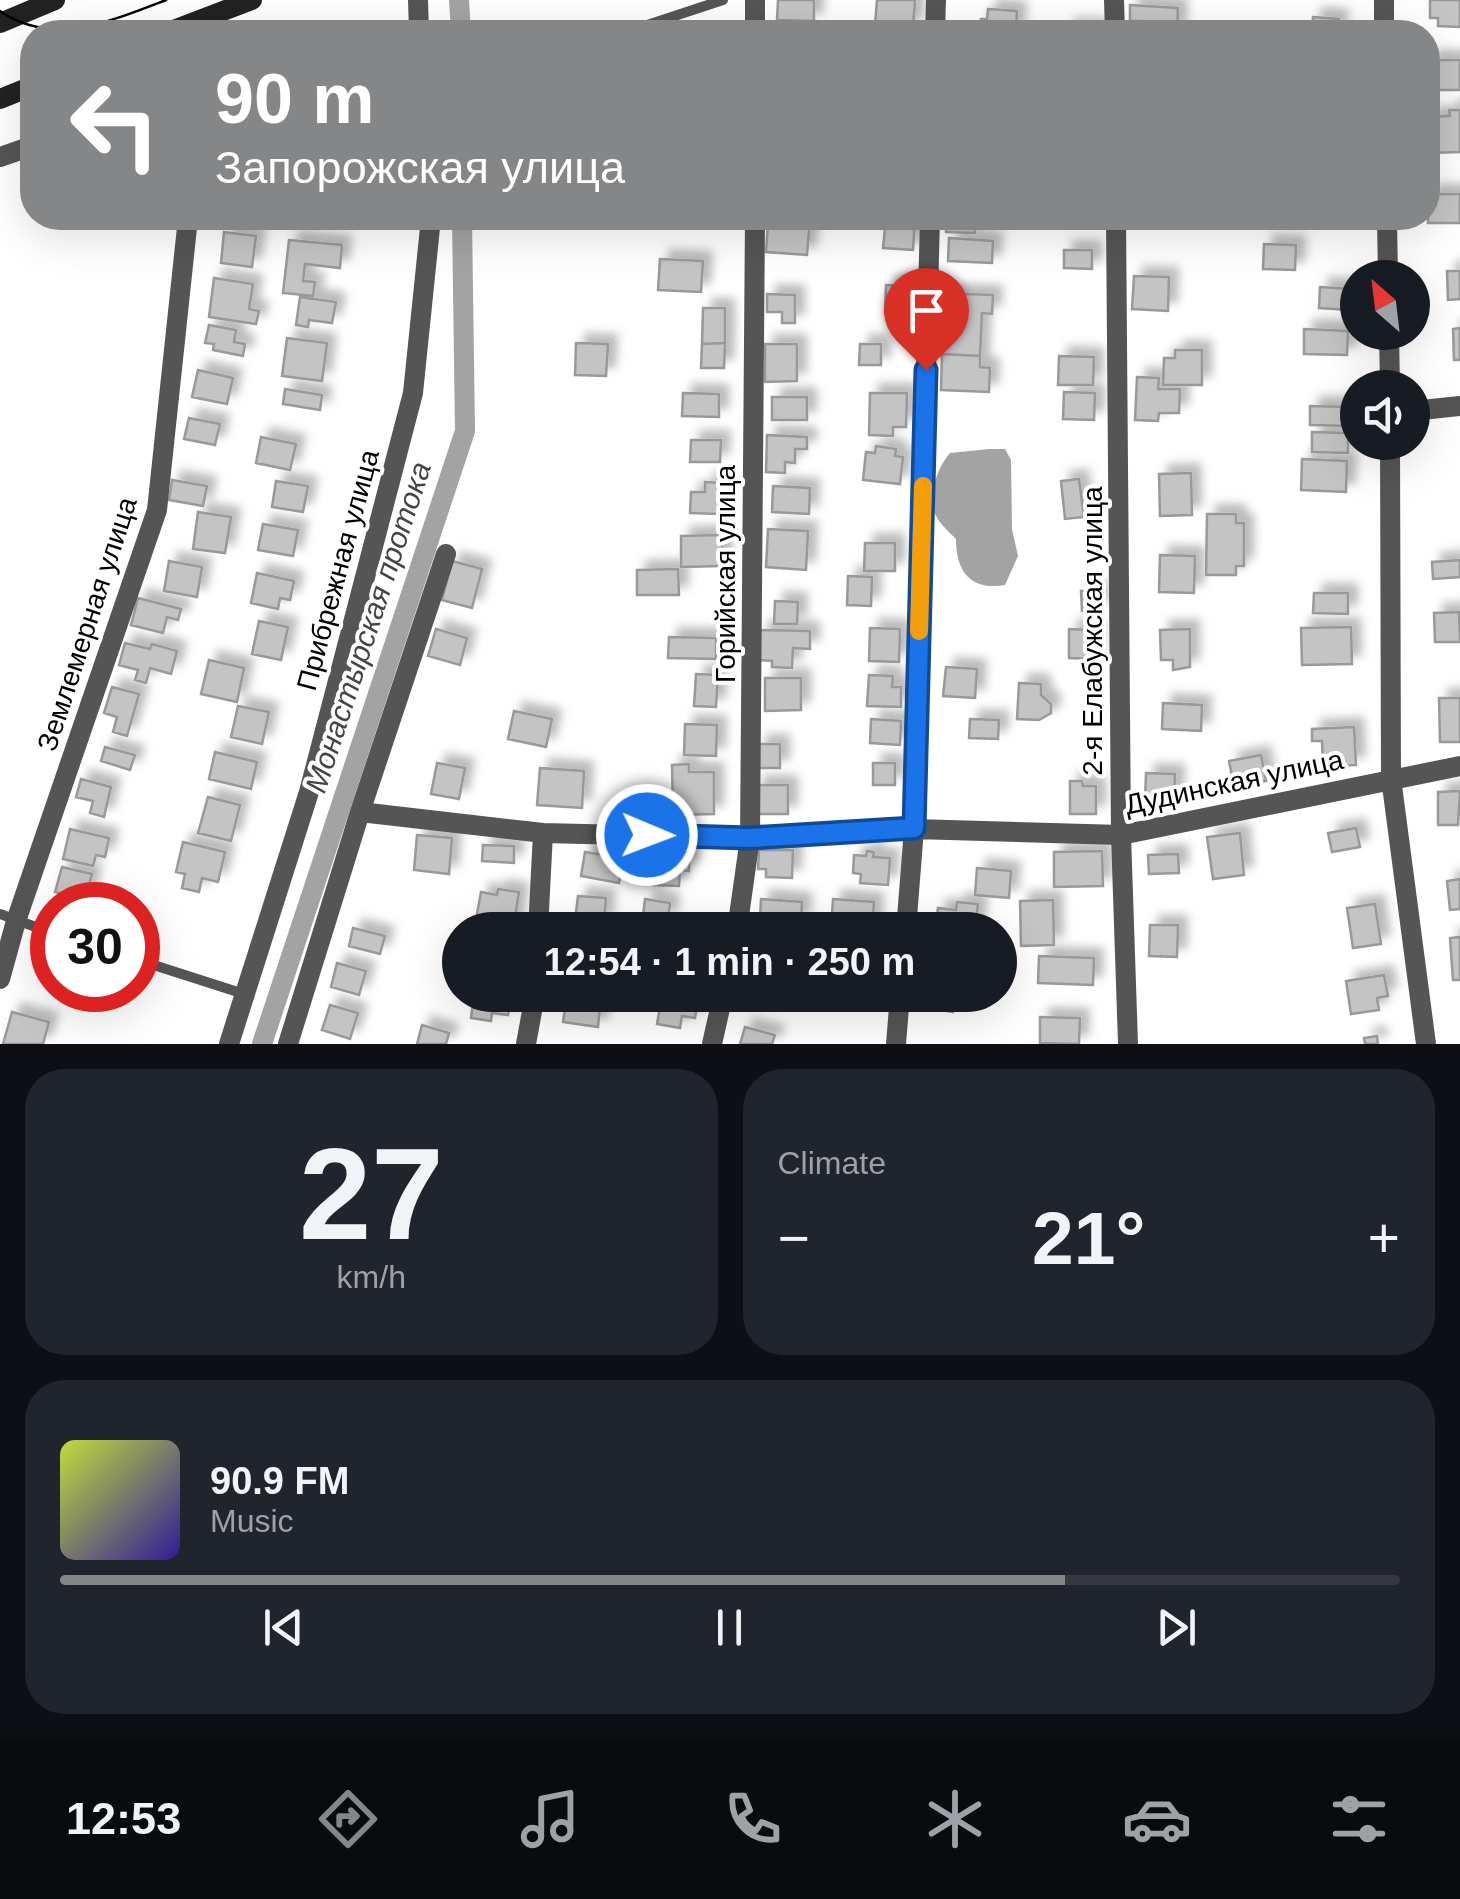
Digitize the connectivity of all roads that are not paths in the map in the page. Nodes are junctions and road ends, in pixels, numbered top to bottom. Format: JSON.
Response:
{"nodes":[{"id":1,"x":55,"y":0,"type":"edge"},
{"id":2,"x":252,"y":0,"type":"edge"},
{"id":3,"x":723,"y":0,"type":"edge"},
{"id":4,"x":200,"y":20,"type":"edge"},
{"id":5,"x":662,"y":20,"type":"edge"},
{"id":6,"x":0,"y":23,"type":"edge"},
{"id":7,"x":187,"y":230,"type":"edge"},
{"id":8,"x":430,"y":230,"type":"edge"},
{"id":9,"x":755,"y":230,"type":"edge"},
{"id":10,"x":930,"y":230,"type":"edge"},
{"id":11,"x":1116,"y":230,"type":"edge"},
{"id":12,"x":1387,"y":230,"type":"edge"},
{"id":13,"x":1388,"y":260,"type":"edge"},
{"id":14,"x":1460,"y":406,"type":"edge"},
{"id":15,"x":1430,"y":409,"type":"edge"},
{"id":16,"x":1390,"y":460,"type":"edge"},
{"id":17,"x":446,"y":554,"type":"dead end"},
{"id":18,"x":1460,"y":766,"type":"edge"},
{"id":19,"x":1392,"y":778,"type":"junction"},
{"id":20,"x":360,"y":812,"type":"junction"},
{"id":21,"x":914,"y":828,"type":"junction"},
{"id":22,"x":543,"y":833,"type":"junction"},
{"id":23,"x":1121,"y":835,"type":"junction"},
{"id":24,"x":750,"y":838,"type":"junction"},
{"id":25,"x":539,"y":912,"type":"edge"},
{"id":26,"x":739,"y":912,"type":"edge"},
{"id":27,"x":907,"y":912,"type":"edge"},
{"id":28,"x":8,"y":918,"type":"edge"},
{"id":29,"x":160,"y":967,"type":"edge"},
{"id":30,"x":0,"y":979,"type":"edge"},
{"id":31,"x":245,"y":994,"type":"junction"},
{"id":32,"x":532,"y":1012,"type":"edge"},
{"id":33,"x":719,"y":1012,"type":"edge"},
{"id":34,"x":899,"y":1012,"type":"edge"},
{"id":35,"x":229,"y":1044,"type":"edge"},
{"id":36,"x":288,"y":1044,"type":"edge"},
{"id":37,"x":526,"y":1044,"type":"edge"},
{"id":38,"x":712,"y":1044,"type":"edge"},
{"id":39,"x":896,"y":1044,"type":"edge"},
{"id":40,"x":1128,"y":1044,"type":"edge"},
{"id":41,"x":1426,"y":1044,"type":"edge"}],
"edges":[{"from":1,"to":6,"type":"main road"},
{"from":2,"to":4,"type":"main road"},
{"from":3,"to":5,"type":"lane"},
{"from":7,"to":28,"type":"street","name":"Землемерная улица"},
{"from":8,"to":31,"type":"street","name":"Прибрежная улица"},
{"from":9,"to":24,"type":"street","name":"Горийская улица"},
{"from":10,"to":21,"type":"street"},
{"from":11,"to":23,"type":"street","name":"2-я Елабужская улица"},
{"from":12,"to":13,"type":"street"},
{"from":14,"to":15,"type":"street"},
{"from":16,"to":19,"type":"street"},
{"from":17,"to":20,"type":"street"},
{"from":18,"to":19,"type":"street","name":"Дудинская улица"},
{"from":19,"to":23,"type":"street","name":"Дудинская улица"},
{"from":19,"to":41,"type":"street"},
{"from":20,"to":22,"type":"street","name":"Дудинская улица"},
{"from":20,"to":36,"type":"street"},
{"from":21,"to":23,"type":"street","name":"Дудинская улица"},
{"from":21,"to":24,"type":"street","name":"Дудинская улица"},
{"from":21,"to":27,"type":"street"},
{"from":22,"to":24,"type":"street","name":"Дудинская улица"},
{"from":22,"to":25,"type":"street"},
{"from":23,"to":40,"type":"street","name":"2-я Елабужская улица"},
{"from":24,"to":26,"type":"street","name":"Горийская улица"},
{"from":28,"to":30,"type":"street","name":"Землемерная улица"},
{"from":29,"to":31,"type":"lane"},
{"from":31,"to":35,"type":"street","name":"Прибрежная улица"},
{"from":32,"to":37,"type":"street"},
{"from":33,"to":38,"type":"street"},
{"from":34,"to":39,"type":"street"}]}
